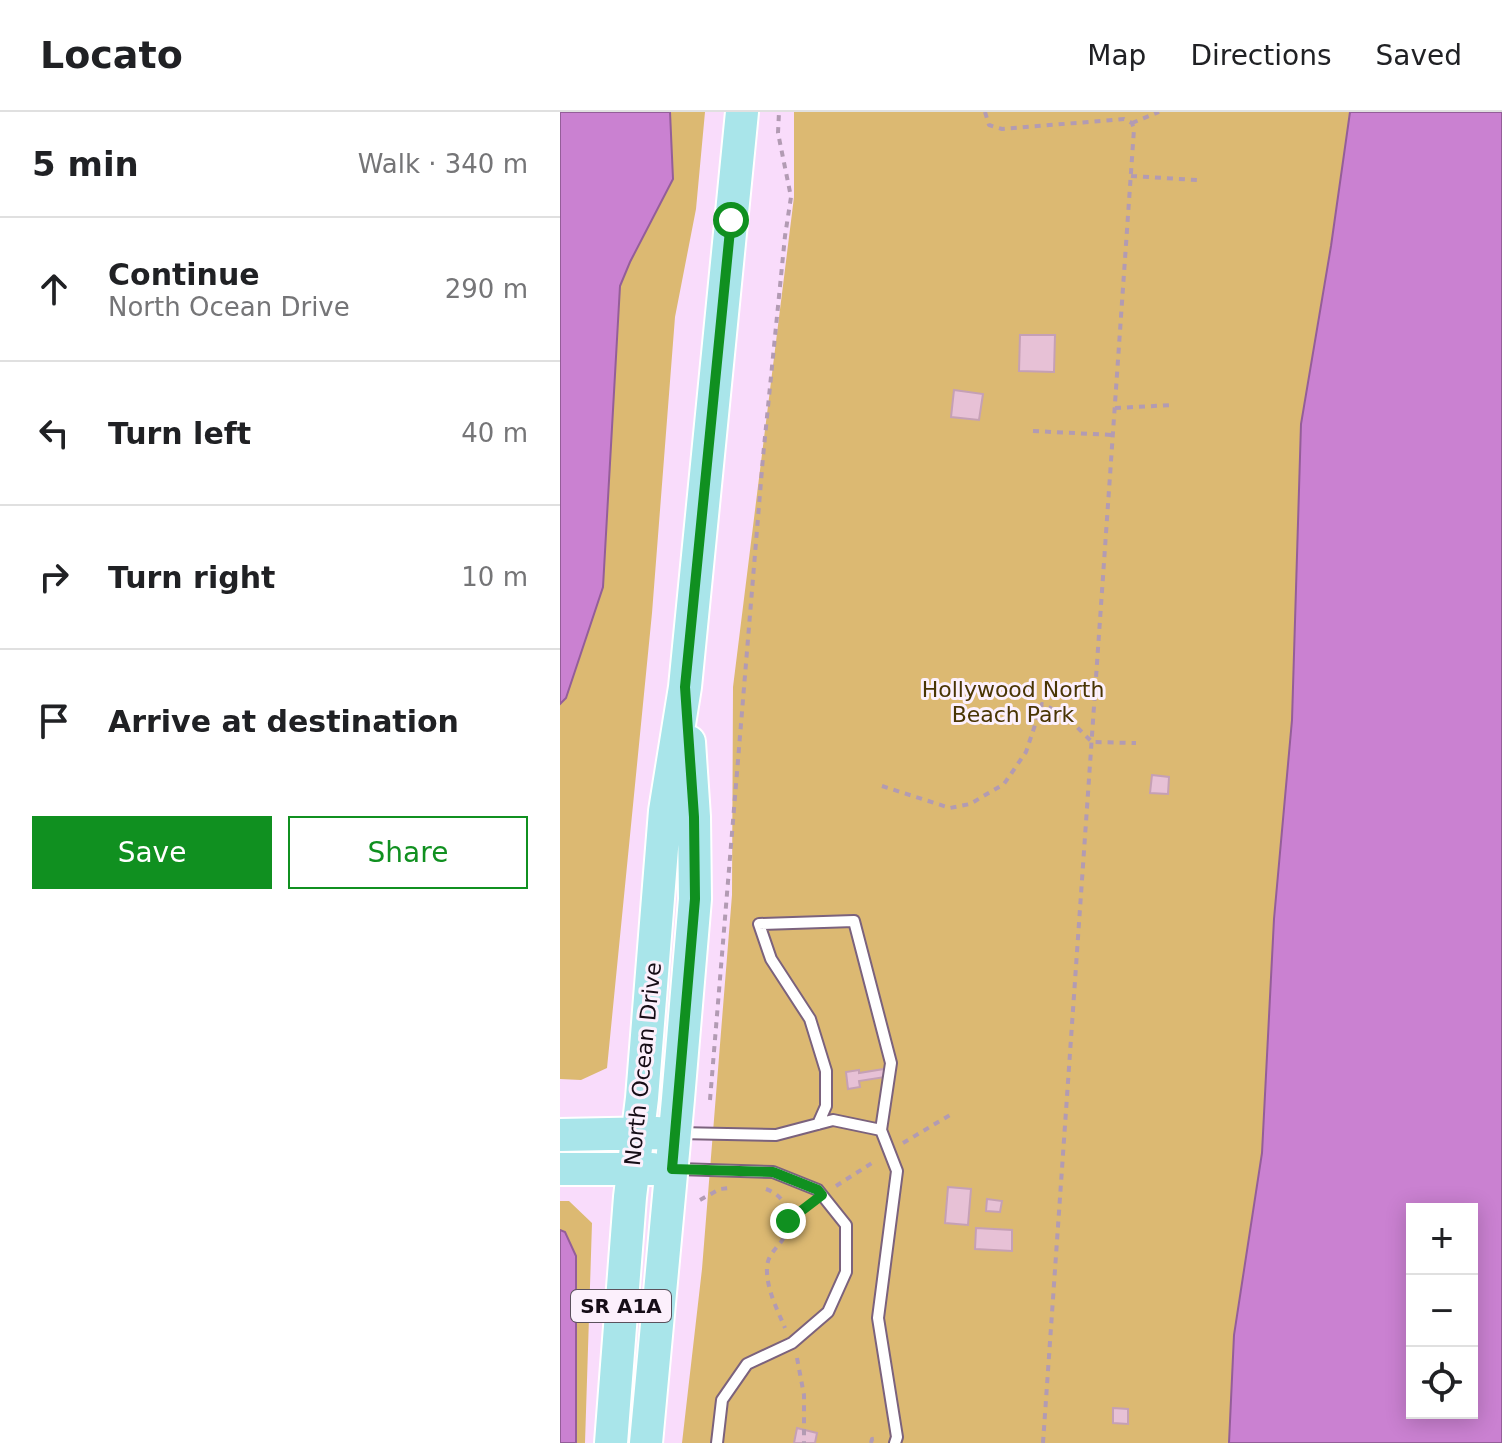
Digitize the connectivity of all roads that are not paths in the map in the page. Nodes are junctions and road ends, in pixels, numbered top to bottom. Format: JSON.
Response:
{"nodes":[{"id":1,"x":742,"y":112,"type":"edge"},
{"id":2,"x":685,"y":687,"type":"junction"},
{"id":3,"x":818,"y":1124,"type":"junction"},
{"id":4,"x":881,"y":1130,"type":"junction"},
{"id":5,"x":639,"y":1133,"type":"junction"},
{"id":6,"x":675,"y":1133,"type":"junction"},
{"id":7,"x":560,"y":1135,"type":"edge"},
{"id":8,"x":560,"y":1169,"type":"edge"},
{"id":9,"x":633,"y":1169,"type":"junction"},
{"id":10,"x":672,"y":1169,"type":"junction"},
{"id":11,"x":611,"y":1443,"type":"edge"},
{"id":12,"x":646,"y":1443,"type":"edge"},
{"id":13,"x":717,"y":1443,"type":"edge"},
{"id":14,"x":895,"y":1443,"type":"edge"}],
"edges":[{"from":1,"to":2,"type":"main road","name":"North Ocean Drive","number":"SR A1A"},
{"from":2,"to":5,"type":"main road","name":"North Ocean Drive","number":"SR A1A"},
{"from":2,"to":6,"type":"main road","name":"North Ocean Drive","number":"SR A1A"},
{"from":3,"to":4,"type":"lane"},
{"from":3,"to":4,"type":"lane"},
{"from":3,"to":6,"type":"lane"},
{"from":4,"to":14,"type":"lane"},
{"from":5,"to":6,"type":"main road"},
{"from":5,"to":7,"type":"main road"},
{"from":5,"to":9,"type":"main road","name":"North Ocean Drive","number":"SR A1A"},
{"from":6,"to":10,"type":"main road","name":"North Ocean Drive","number":"SR A1A"},
{"from":8,"to":9,"type":"main road"},
{"from":9,"to":10,"type":"main road"},
{"from":9,"to":11,"type":"main road","name":"North Ocean Drive","number":"SR A1A"},
{"from":10,"to":12,"type":"main road","name":"North Ocean Drive","number":"SR A1A"},
{"from":10,"to":13,"type":"lane"}]}
